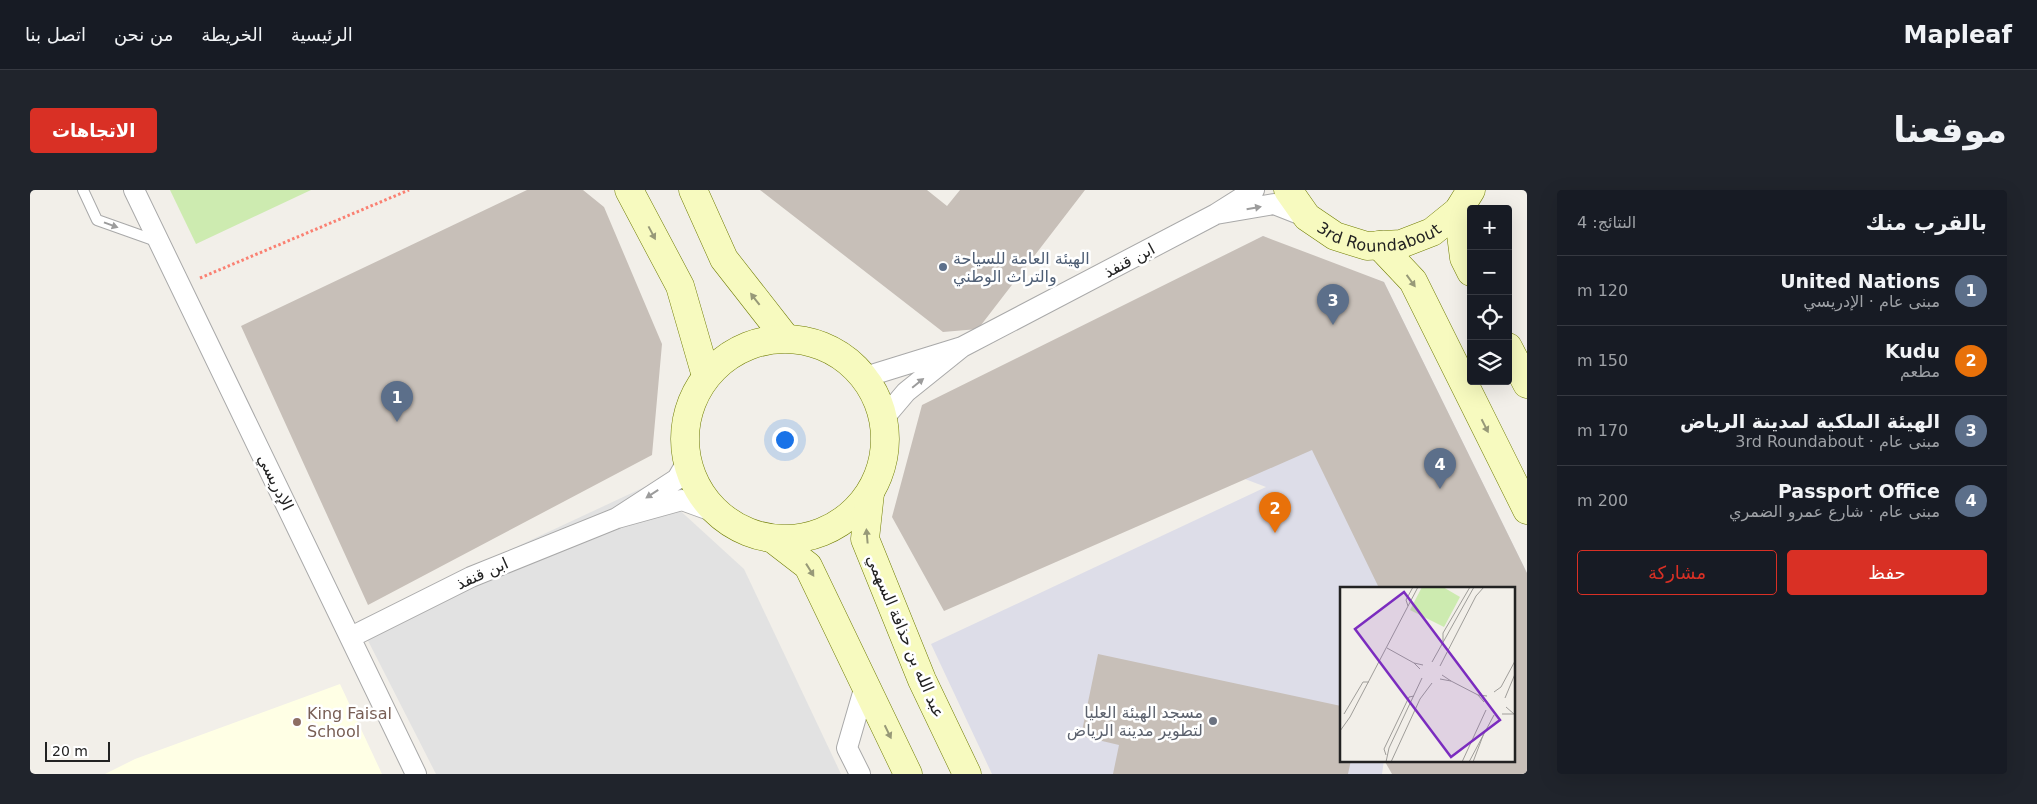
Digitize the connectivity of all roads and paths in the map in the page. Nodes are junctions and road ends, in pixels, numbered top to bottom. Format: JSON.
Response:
{"nodes":[{"id":1,"x":83,"y":190,"type":"edge"},
{"id":2,"x":134,"y":190,"type":"edge"},
{"id":3,"x":409,"y":190,"type":"edge"},
{"id":4,"x":629,"y":190,"type":"edge"},
{"id":5,"x":694,"y":190,"type":"edge"},
{"id":6,"x":1254,"y":190,"type":"edge"},
{"id":7,"x":1288,"y":190,"type":"edge"},
{"id":8,"x":1464,"y":200,"type":"edge"},
{"id":9,"x":1216,"y":214,"type":"junction"},
{"id":10,"x":1307,"y":217,"type":"junction"},
{"id":11,"x":159,"y":242,"type":"junction"},
{"id":12,"x":1379,"y":245,"type":"junction"},
{"id":13,"x":1467,"y":264,"type":"edge"},
{"id":14,"x":181,"y":286,"type":"junction"},
{"id":15,"x":785,"y":337,"type":"junction"},
{"id":16,"x":962,"y":347,"type":"junction"},
{"id":17,"x":706,"y":376,"type":"junction"},
{"id":18,"x":865,"y":376,"type":"junction"},
{"id":19,"x":884,"y":418,"type":"junction"},
{"id":20,"x":687,"y":462,"type":"junction"},
{"id":21,"x":870,"y":493,"type":"junction"},
{"id":22,"x":1527,"y":510,"type":"edge"},
{"id":23,"x":715,"y":512,"type":"junction"},
{"id":24,"x":617,"y":518,"type":"junction"},
{"id":25,"x":773,"y":539,"type":"junction"},
{"id":26,"x":351,"y":637,"type":"junction"},
{"id":27,"x":865,"y":686,"type":"junction"},
{"id":28,"x":416,"y":774,"type":"edge"},
{"id":29,"x":860,"y":774,"type":"edge"},
{"id":30,"x":908,"y":774,"type":"edge"},
{"id":31,"x":967,"y":774,"type":"edge"}],
"edges":[{"from":1,"to":11,"type":"lane","one_way":true},
{"from":2,"to":11,"type":"street","name":"الإدريسي"},
{"from":3,"to":14,"type":"path"},
{"from":4,"to":17,"type":"street","one_way":true},
{"from":15,"to":5,"type":"street","one_way":true},
{"from":6,"to":9,"type":"street"},
{"from":7,"to":10,"type":"street","name":"3rd Roundabout"},
{"from":8,"to":12,"type":"street","name":"3rd Roundabout"},
{"from":8,"to":13,"type":"street"},
{"from":9,"to":10,"type":"street","one_way":true},
{"from":9,"to":16,"type":"street","name":"ابن قنفذ"},
{"from":10,"to":12,"type":"street","name":"3rd Roundabout"},
{"from":11,"to":14,"type":"street","name":"الإدريسي"},
{"from":12,"to":22,"type":"street","one_way":true},
{"from":14,"to":26,"type":"street","name":"الإدريسي"},
{"from":15,"to":17,"type":"street"},
{"from":15,"to":18,"type":"street"},
{"from":16,"to":18,"type":"street"},
{"from":19,"to":16,"type":"street","one_way":true},
{"from":17,"to":20,"type":"street"},
{"from":18,"to":19,"type":"street"},
{"from":19,"to":21,"type":"street"},
{"from":20,"to":23,"type":"street"},
{"from":20,"to":24,"type":"street","one_way":true},
{"from":21,"to":25,"type":"street"},
{"from":31,"to":21,"type":"street","name":"عبد الله بن حذافة السهمي","one_way":true},
{"from":23,"to":24,"type":"street"},
{"from":23,"to":25,"type":"street"},
{"from":24,"to":26,"type":"street","name":"ابن قنفذ"},
{"from":25,"to":27,"type":"street","one_way":true},
{"from":26,"to":28,"type":"street","name":"الإدريسي"},
{"from":27,"to":29,"type":"street"},
{"from":27,"to":30,"type":"street","one_way":true}]}
